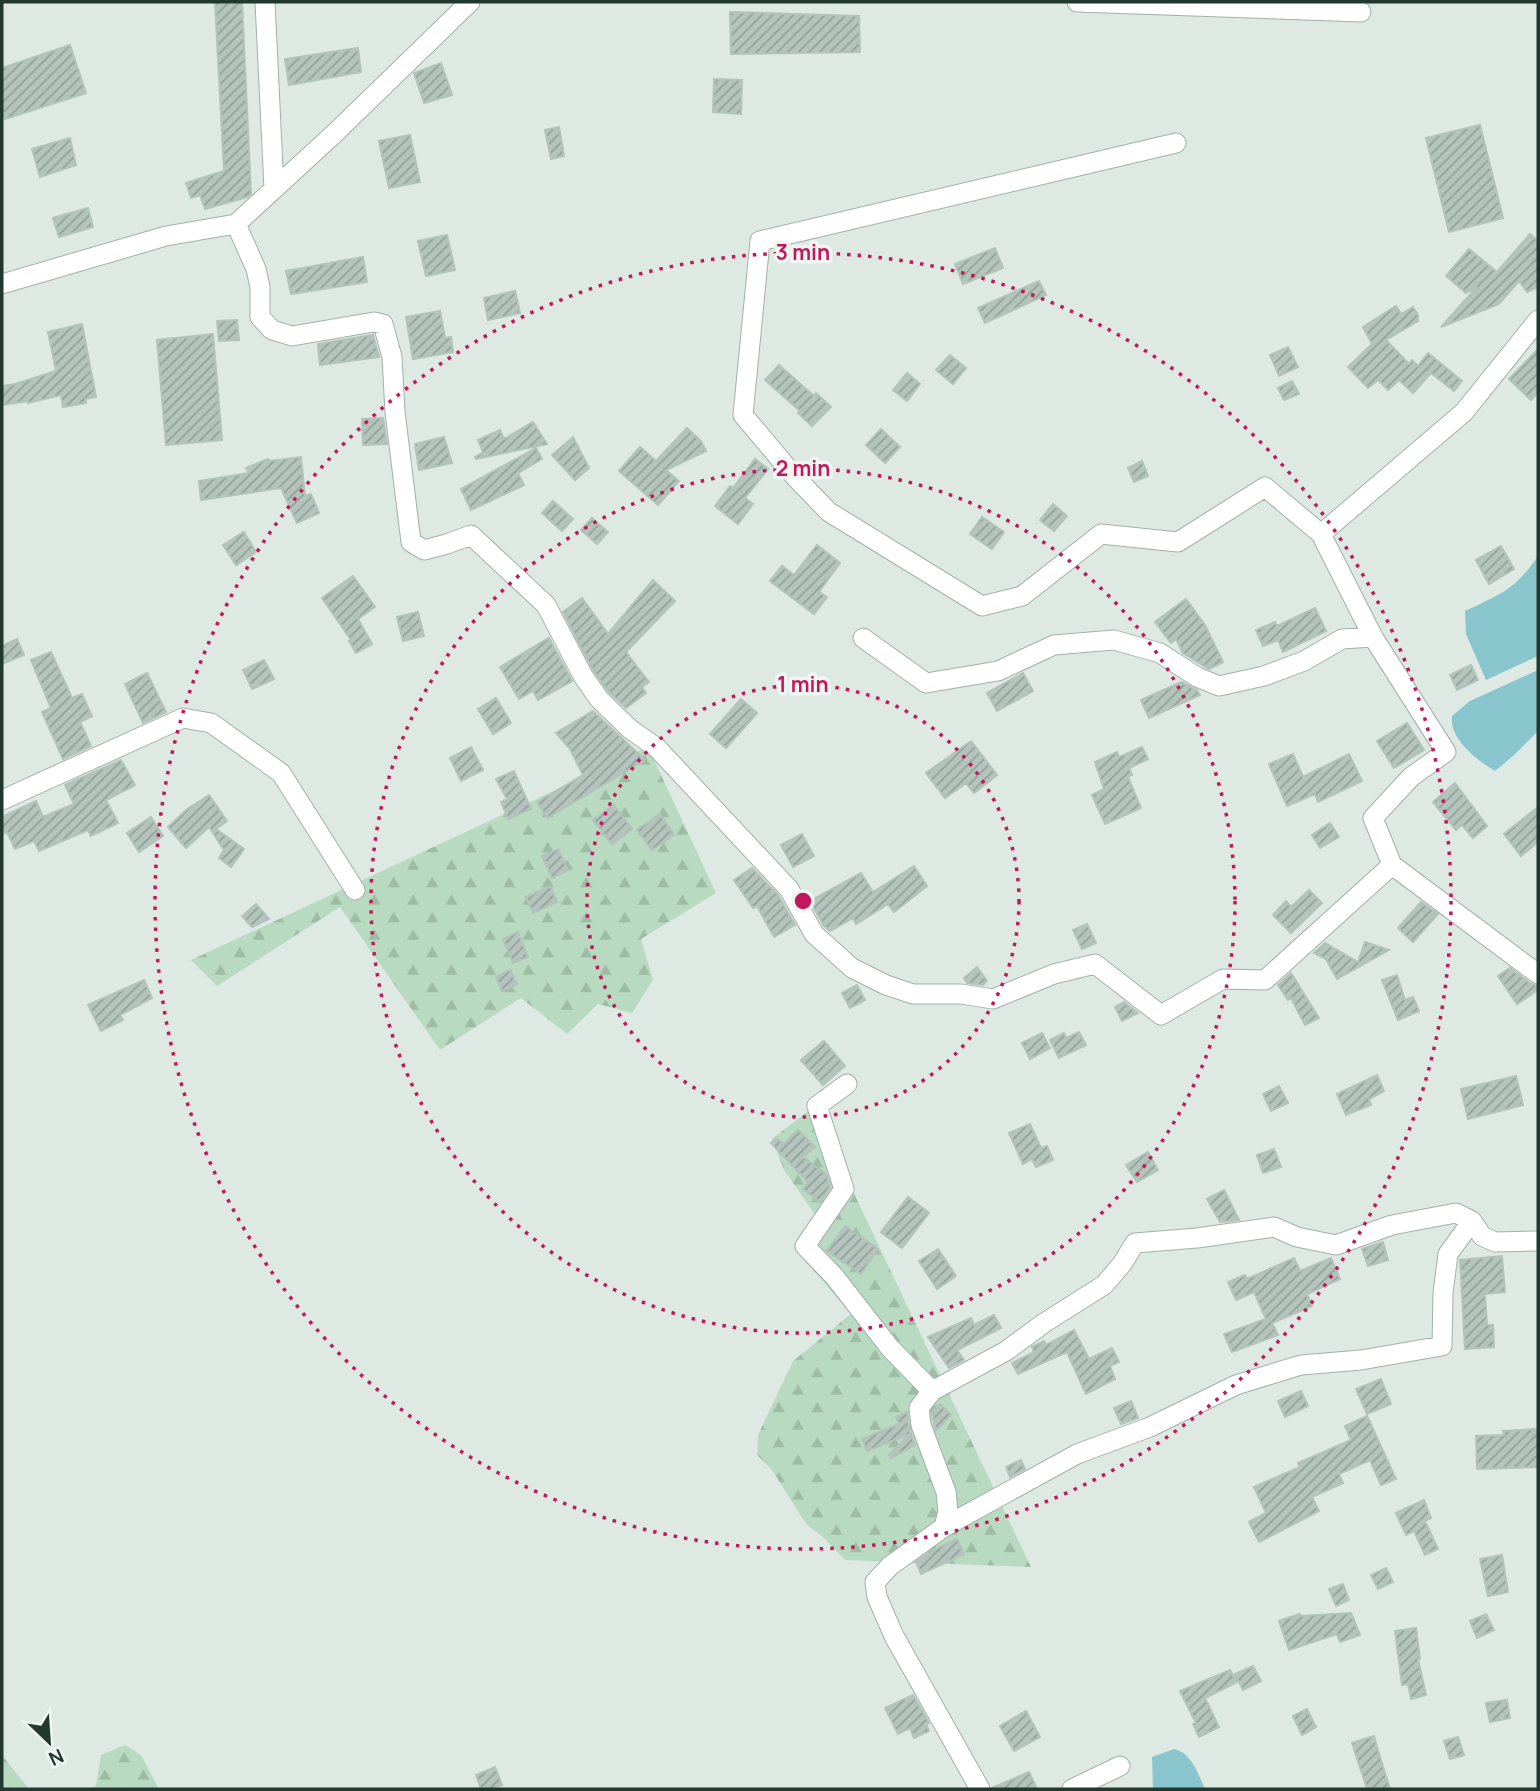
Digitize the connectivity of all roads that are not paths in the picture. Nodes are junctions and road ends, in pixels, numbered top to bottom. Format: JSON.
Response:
{"nodes":[{"id":1,"x":265,"y":2,"type":"edge"},
{"id":2,"x":470,"y":2,"type":"edge"},
{"id":3,"x":1077,"y":2,"type":"edge"},
{"id":4,"x":1361,"y":12,"type":"dead end"},
{"id":5,"x":1176,"y":144,"type":"dead end"},
{"id":6,"x":275,"y":189,"type":"junction"},
{"id":7,"x":236,"y":224,"type":"junction"},
{"id":8,"x":2,"y":284,"type":"edge"},
{"id":9,"x":1538,"y":320,"type":"edge"},
{"id":10,"x":1321,"y":534,"type":"junction"},
{"id":11,"x":1373,"y":637,"type":"junction"},
{"id":12,"x":863,"y":638,"type":"dead end"},
{"id":13,"x":2,"y":800,"type":"edge"},
{"id":14,"x":1392,"y":865,"type":"junction"},
{"id":15,"x":355,"y":890,"type":"dead end"},
{"id":16,"x":1538,"y":974,"type":"edge"},
{"id":17,"x":847,"y":1084,"type":"dead end"},
{"id":18,"x":1472,"y":1221,"type":"junction"},
{"id":19,"x":1538,"y":1241,"type":"edge"},
{"id":20,"x":932,"y":1391,"type":"junction"},
{"id":21,"x":944,"y":1527,"type":"junction"},
{"id":22,"x":1120,"y":1766,"type":"dead end"},
{"id":23,"x":1079,"y":1788,"type":"edge"},
{"id":24,"x":980,"y":1789,"type":"edge"}],
"edges":[{"from":1,"to":6,"type":"street"},
{"from":2,"to":6,"type":"street"},
{"from":3,"to":4,"type":"street"},
{"from":5,"to":10,"type":"street"},
{"from":6,"to":7,"type":"street"},
{"from":7,"to":8,"type":"street"},
{"from":7,"to":14,"type":"street"},
{"from":9,"to":10,"type":"street"},
{"from":10,"to":11,"type":"street"},
{"from":11,"to":12,"type":"street"},
{"from":11,"to":14,"type":"street"},
{"from":13,"to":15,"type":"street"},
{"from":14,"to":16,"type":"street"},
{"from":17,"to":20,"type":"street"},
{"from":18,"to":19,"type":"street"},
{"from":18,"to":20,"type":"street"},
{"from":18,"to":21,"type":"street"},
{"from":20,"to":21,"type":"street"},
{"from":21,"to":24,"type":"street"},
{"from":22,"to":23,"type":"street"}]}
